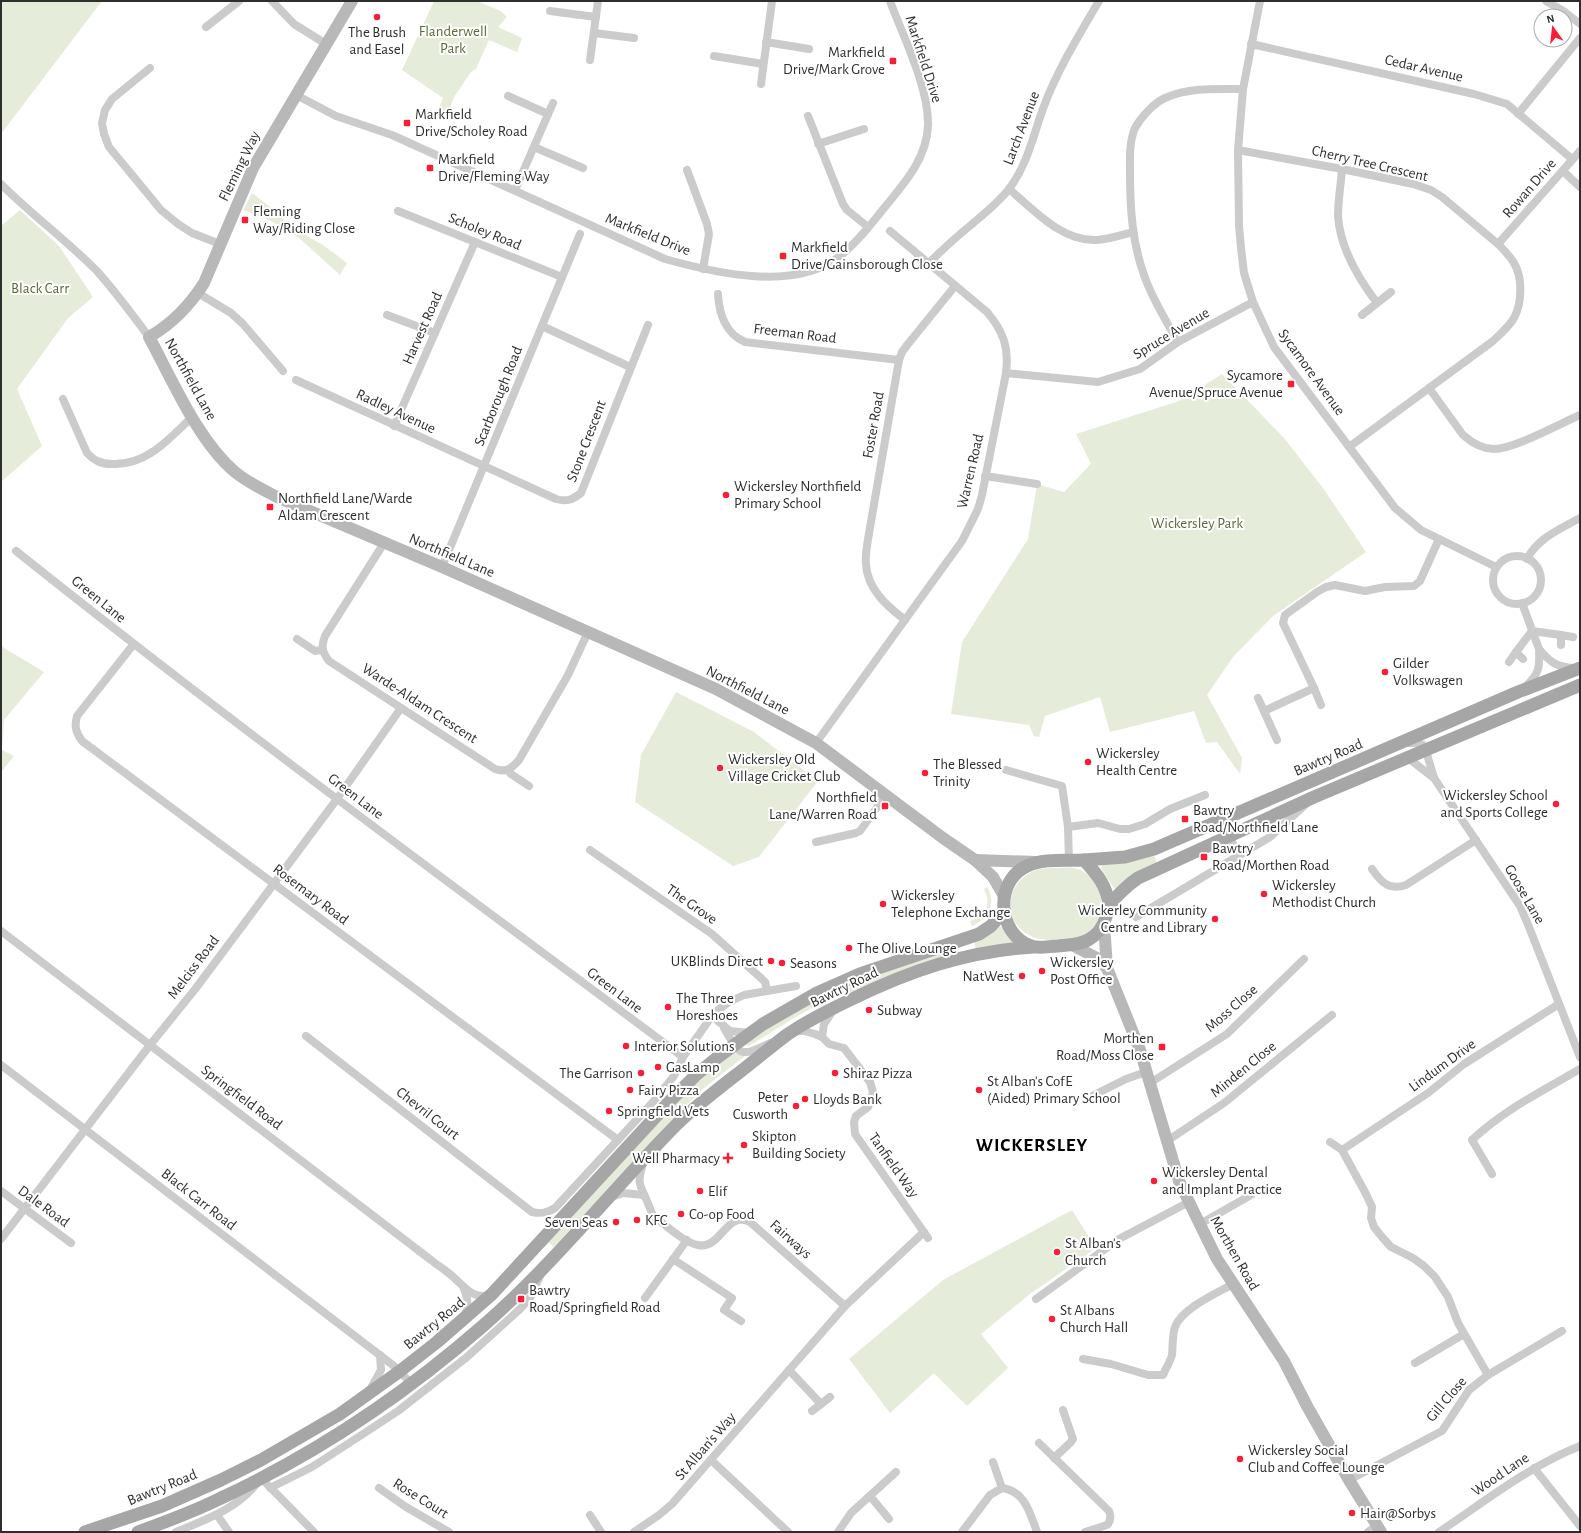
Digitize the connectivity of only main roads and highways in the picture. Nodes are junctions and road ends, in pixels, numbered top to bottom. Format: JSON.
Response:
{"nodes":[{"id":1,"x":1579,"y":668,"type":"edge"},
{"id":2,"x":1580,"y":685,"type":"edge"},
{"id":3,"x":1084,"y":860,"type":"junction"},
{"id":4,"x":1109,"y":905,"type":"junction"},
{"id":5,"x":1004,"y":912,"type":"junction"},
{"id":6,"x":1033,"y":947,"type":"junction"},
{"id":7,"x":371,"y":1391,"type":"junction"},
{"id":8,"x":385,"y":1403,"type":"junction"},
{"id":9,"x":85,"y":1532,"type":"edge"},
{"id":10,"x":138,"y":1532,"type":"edge"}],
"edges":[{"from":1,"to":3,"type":"main road","name":"Bawtry Road"},
{"from":2,"to":4,"type":"main road"},
{"from":3,"to":4,"type":"main road"},
{"from":3,"to":5,"type":"main road"},
{"from":4,"to":6,"type":"main road"},
{"from":5,"to":6,"type":"main road"},
{"from":5,"to":7,"type":"main road","name":"Bawtry Road"},
{"from":6,"to":8,"type":"main road","name":"Bawtry Road"},
{"from":7,"to":8,"type":"main road"},
{"from":7,"to":9,"type":"main road","name":"Bawtry Road"},
{"from":8,"to":10,"type":"main road","name":"Bawtry Road"}]}
